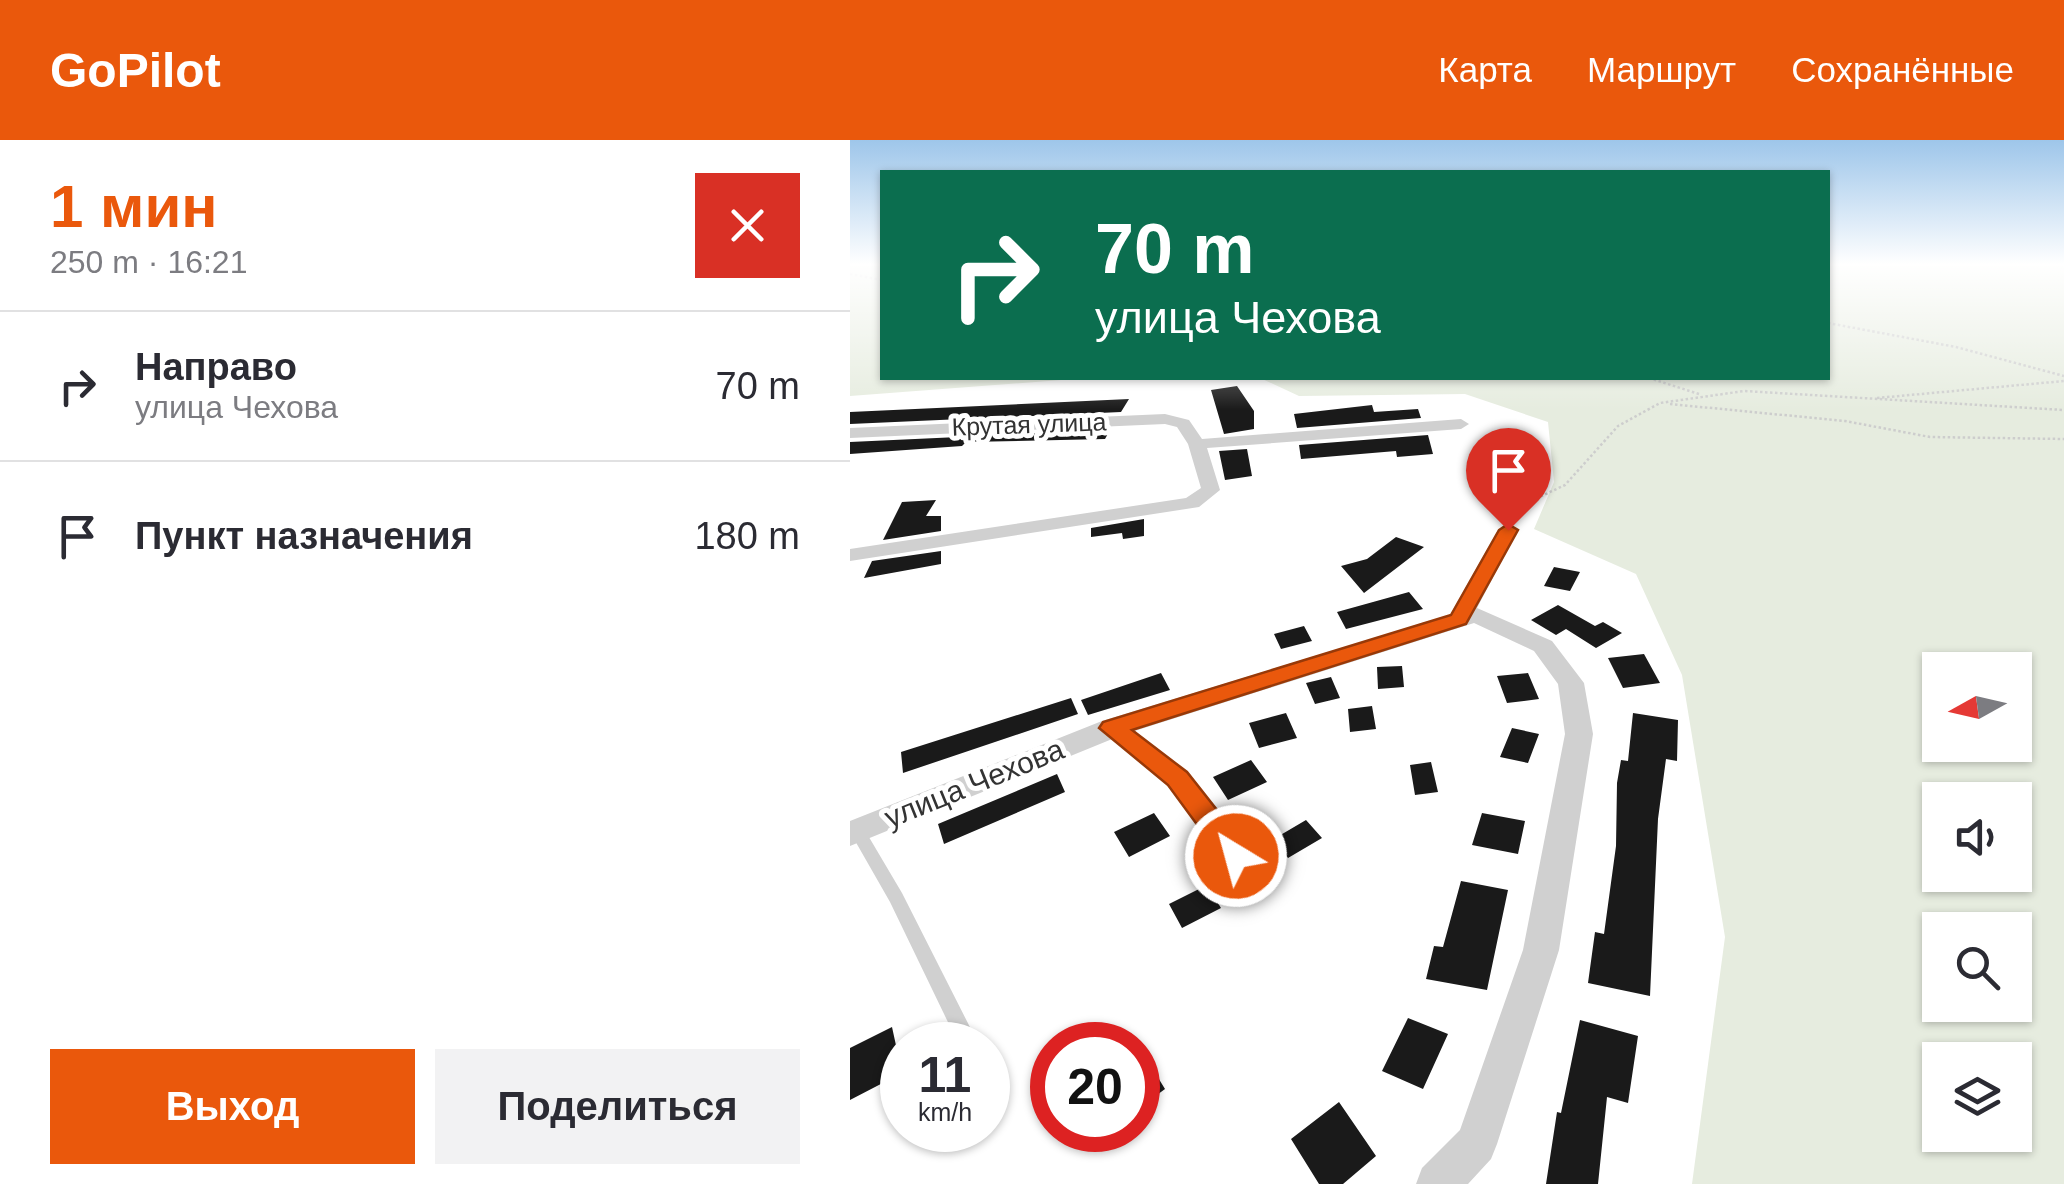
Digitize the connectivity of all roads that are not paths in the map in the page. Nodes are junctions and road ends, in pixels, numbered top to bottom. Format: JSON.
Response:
{"nodes":[{"id":1,"x":1460,"y":424,"type":"dead end"},
{"id":2,"x":850,"y":433,"type":"edge"},
{"id":3,"x":1197,"y":444,"type":"junction"},
{"id":4,"x":1512,"y":519,"type":"road end"},
{"id":5,"x":850,"y":555,"type":"edge"},
{"id":6,"x":1459,"y":620,"type":"junction"},
{"id":7,"x":1112,"y":728,"type":"junction"},
{"id":8,"x":853,"y":832,"type":"edge"},
{"id":9,"x":1256,"y":882,"type":"dead end"},
{"id":10,"x":958,"y":1022,"type":"edge"},
{"id":11,"x":1438,"y":1184,"type":"edge"}],
"edges":[{"from":1,"to":3,"type":"street"},
{"from":2,"to":3,"type":"street","name":"Крутая улица"},
{"from":3,"to":5,"type":"street"},
{"from":4,"to":6,"type":"street"},
{"from":6,"to":7,"type":"street","name":"улица Чехова"},
{"from":6,"to":11,"type":"street"},
{"from":7,"to":8,"type":"street","name":"улица Чехова"},
{"from":7,"to":9,"type":"lane"},
{"from":8,"to":10,"type":"lane"}]}
